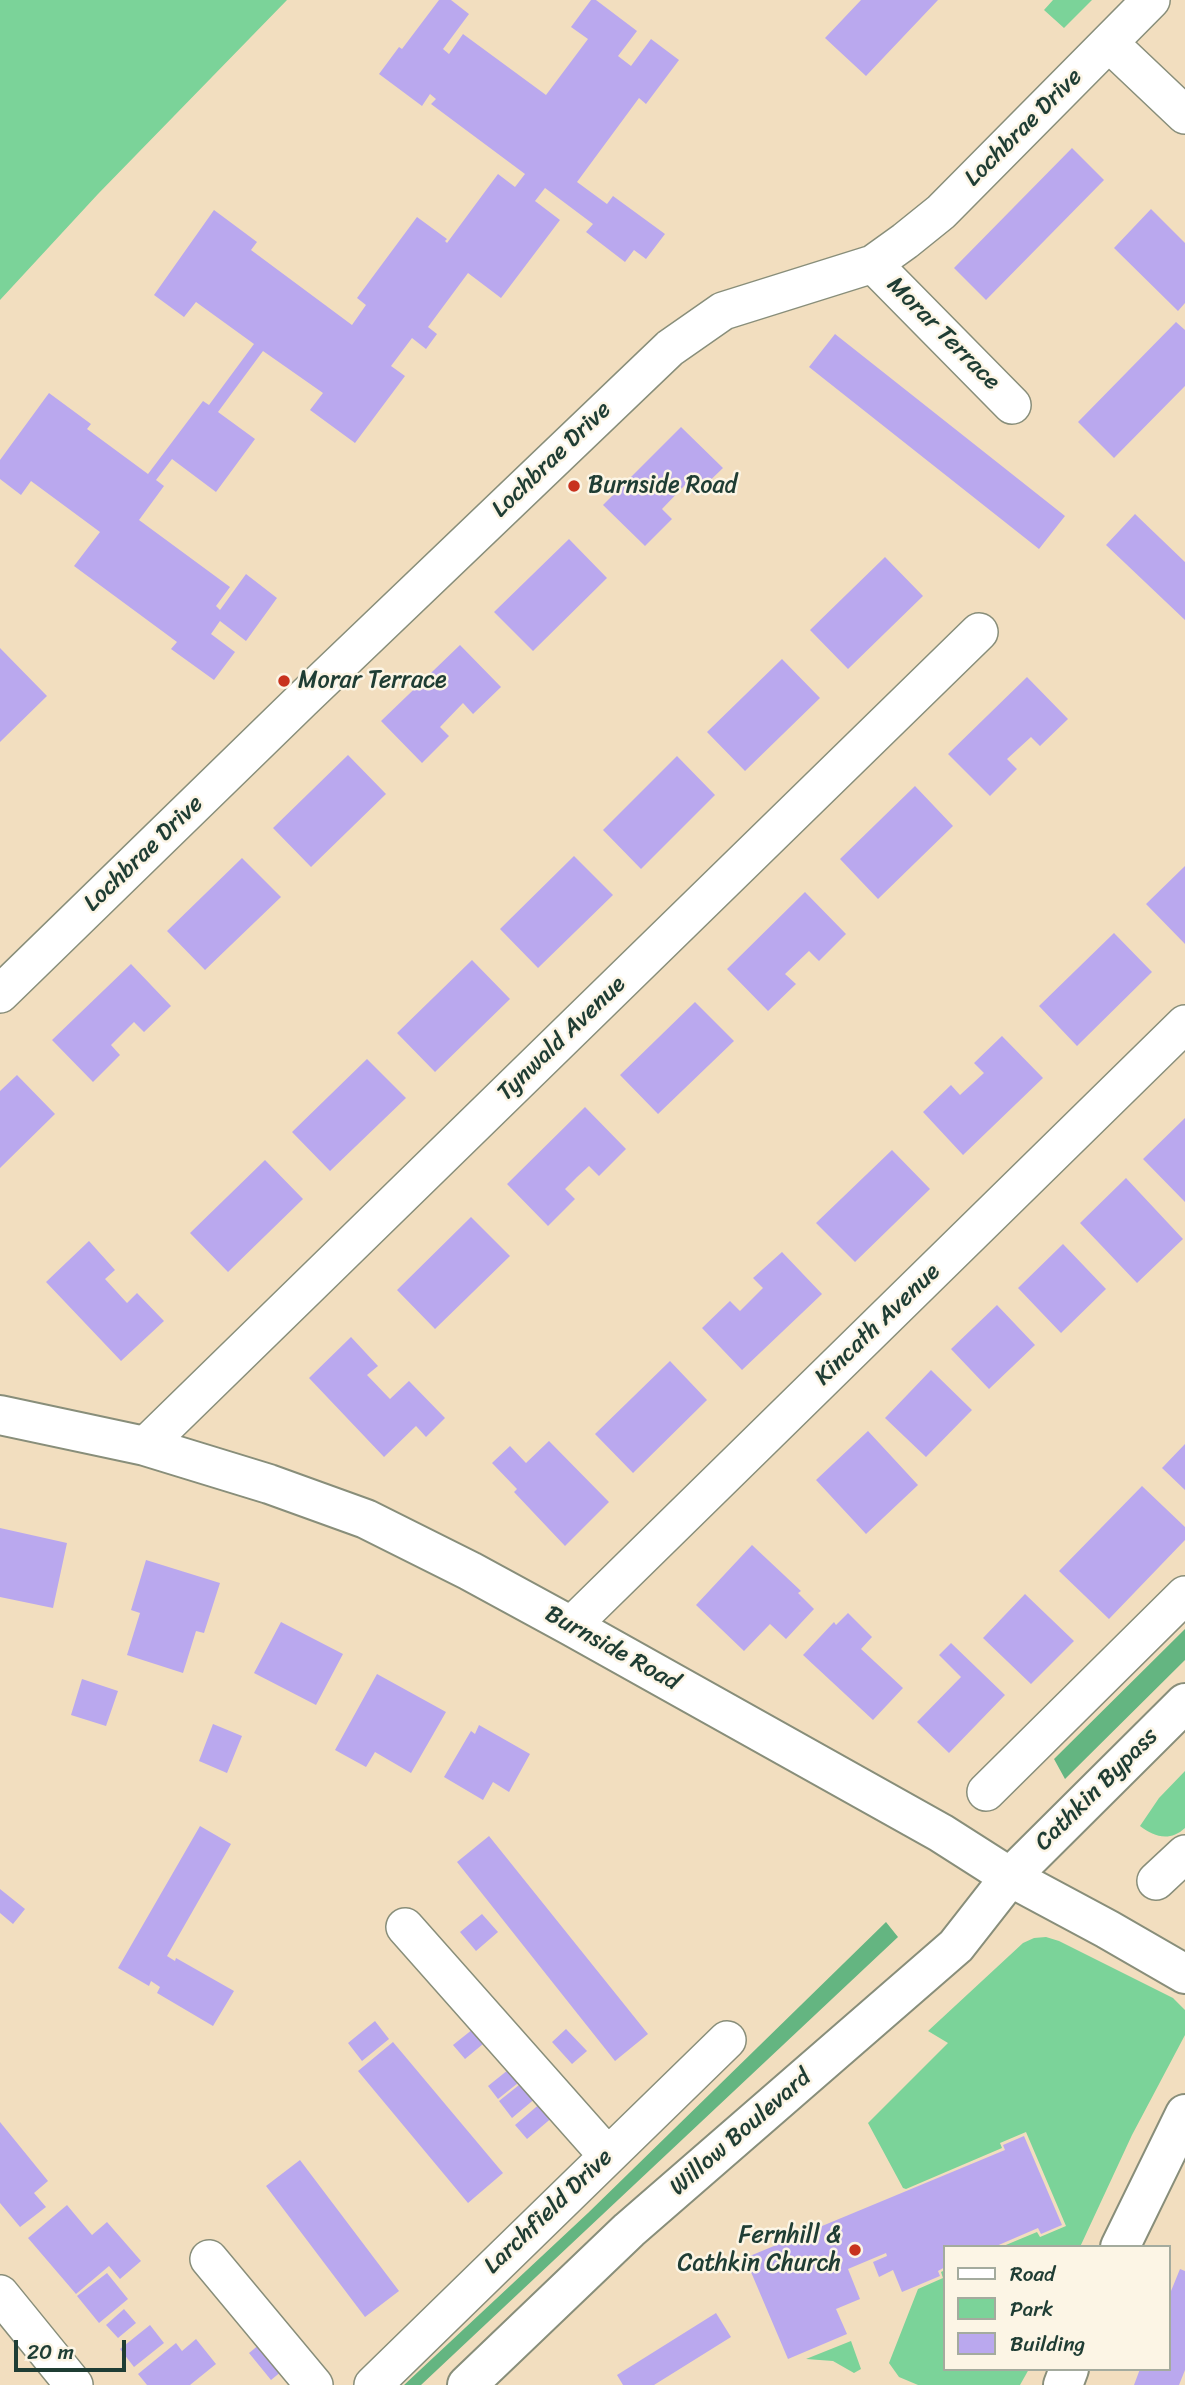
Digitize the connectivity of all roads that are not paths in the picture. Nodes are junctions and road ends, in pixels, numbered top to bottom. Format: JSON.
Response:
{"nodes":[{"id":1,"x":1151,"y":0,"type":"edge"},
{"id":2,"x":1109,"y":43,"type":"junction"},
{"id":3,"x":1185,"y":115,"type":"edge"},
{"id":4,"x":873,"y":264,"type":"junction"},
{"id":5,"x":1012,"y":405,"type":"dead end"},
{"id":6,"x":979,"y":632,"type":"dead end"},
{"id":7,"x":0,"y":994,"type":"edge"},
{"id":8,"x":1185,"y":1024,"type":"edge"},
{"id":9,"x":0,"y":1415,"type":"edge"},
{"id":10,"x":145,"y":1446,"type":"junction"},
{"id":11,"x":1185,"y":1595,"type":"edge"},
{"id":12,"x":571,"y":1626,"type":"junction"},
{"id":13,"x":1185,"y":1703,"type":"edge"},
{"id":14,"x":986,"y":1792,"type":"dead end"},
{"id":15,"x":1185,"y":1854,"type":"edge"},
{"id":16,"x":1010,"y":1877,"type":"junction"},
{"id":17,"x":1156,"y":1881,"type":"dead end"},
{"id":18,"x":405,"y":1927,"type":"dead end"},
{"id":19,"x":1185,"y":1975,"type":"edge"},
{"id":20,"x":727,"y":2040,"type":"dead end"},
{"id":21,"x":1185,"y":2115,"type":"edge"},
{"id":22,"x":607,"y":2155,"type":"junction"},
{"id":23,"x":1121,"y":2245,"type":"edge"},
{"id":24,"x":209,"y":2259,"type":"dead end"},
{"id":25,"x":0,"y":2294,"type":"edge"},
{"id":26,"x":74,"y":2385,"type":"edge"},
{"id":27,"x":314,"y":2385,"type":"edge"},
{"id":28,"x":373,"y":2385,"type":"edge"},
{"id":29,"x":467,"y":2385,"type":"edge"}],
"edges":[{"from":1,"to":2,"type":"street","name":"Lochbrae Drive"},
{"from":2,"to":3,"type":"street"},
{"from":2,"to":4,"type":"street","name":"Lochbrae Drive"},
{"from":4,"to":5,"type":"street","name":"Morar Terrace"},
{"from":4,"to":7,"type":"street","name":"Lochbrae Drive"},
{"from":6,"to":10,"type":"street","name":"Tynwald Avenue"},
{"from":8,"to":12,"type":"street","name":"Kincath Avenue"},
{"from":9,"to":10,"type":"street","name":"Burnside Road"},
{"from":10,"to":12,"type":"street","name":"Burnside Road"},
{"from":11,"to":14,"type":"street"},
{"from":12,"to":16,"type":"street","name":"Burnside Road"},
{"from":13,"to":16,"type":"street","name":"Cathkin Bypass"},
{"from":15,"to":17,"type":"street"},
{"from":16,"to":19,"type":"street","name":"Burnside Road"},
{"from":16,"to":29,"type":"street","name":"Willow Boulevard"},
{"from":18,"to":22,"type":"street"},
{"from":20,"to":22,"type":"street","name":"Larchfield Drive"},
{"from":21,"to":23,"type":"street"},
{"from":22,"to":28,"type":"street","name":"Larchfield Drive"},
{"from":24,"to":27,"type":"street"},
{"from":25,"to":26,"type":"street"}]}
